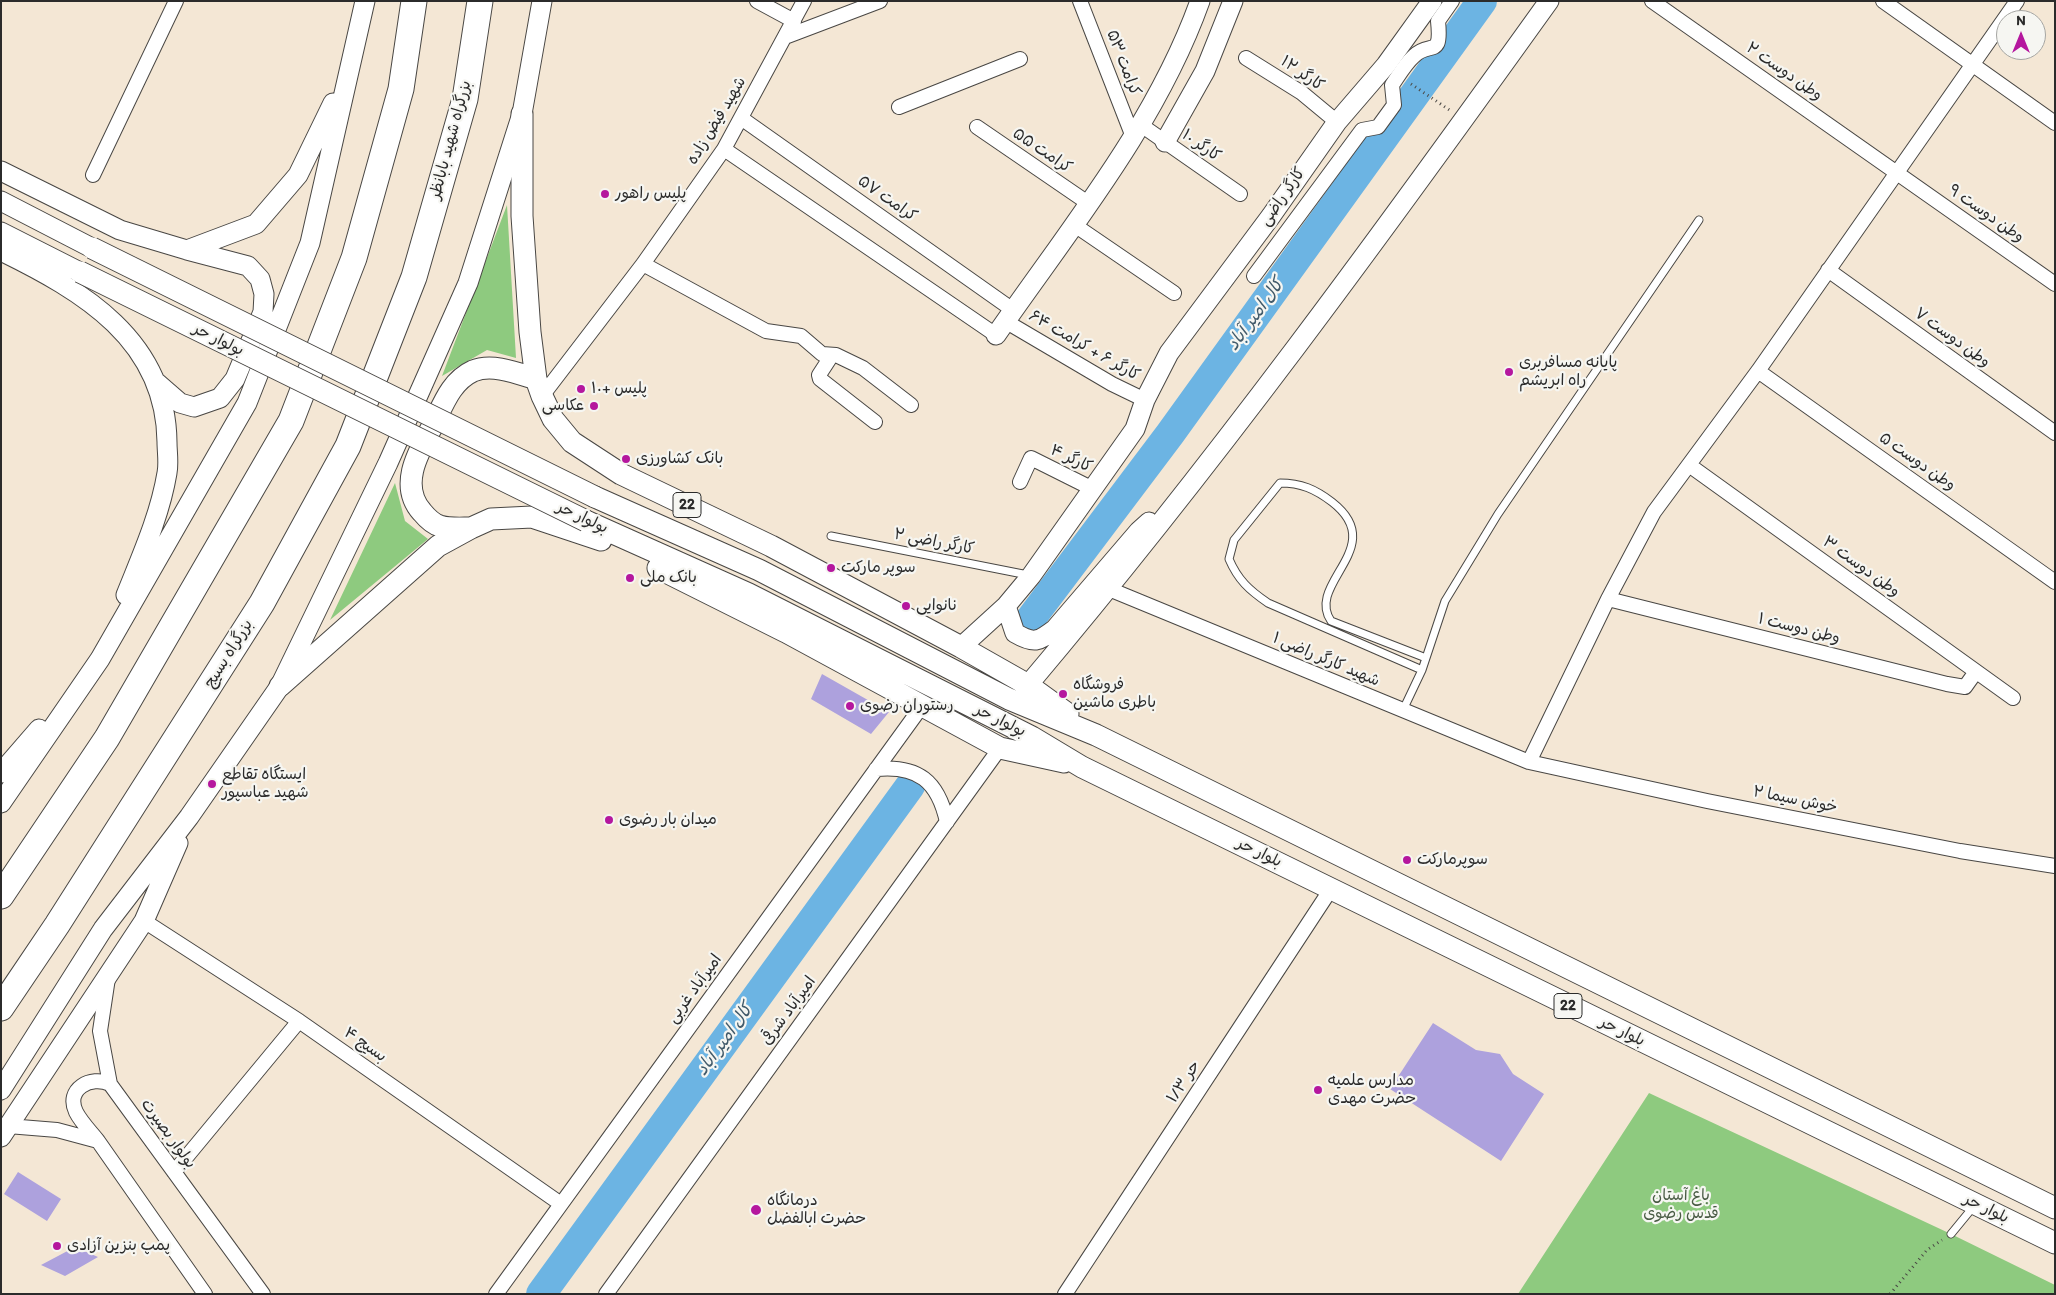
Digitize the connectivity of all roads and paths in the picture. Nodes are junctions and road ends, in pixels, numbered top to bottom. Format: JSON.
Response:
{"nodes":[{"id":1,"x":176,"y":1,"type":"edge"},
{"id":2,"x":365,"y":1,"type":"edge"},
{"id":3,"x":414,"y":1,"type":"edge"},
{"id":4,"x":480,"y":1,"type":"edge"},
{"id":5,"x":542,"y":1,"type":"edge"},
{"id":6,"x":756,"y":1,"type":"edge"},
{"id":7,"x":804,"y":1,"type":"edge"},
{"id":8,"x":880,"y":1,"type":"edge"},
{"id":9,"x":1080,"y":1,"type":"edge"},
{"id":10,"x":1200,"y":1,"type":"edge"},
{"id":11,"x":1232,"y":1,"type":"edge"},
{"id":12,"x":1432,"y":1,"type":"edge"},
{"id":13,"x":1452,"y":1,"type":"edge"},
{"id":14,"x":1549,"y":1,"type":"edge"},
{"id":15,"x":1652,"y":1,"type":"edge"},
{"id":16,"x":1883,"y":1,"type":"edge"},
{"id":17,"x":2017,"y":1,"type":"edge"},
{"id":18,"x":794,"y":21,"type":"junction"},
{"id":19,"x":785,"y":37,"type":"junction"},
{"id":20,"x":1246,"y":58,"type":"dead end"},
{"id":21,"x":1020,"y":59,"type":"dead end"},
{"id":22,"x":1972,"y":66,"type":"junction"},
{"id":23,"x":346,"y":77,"type":"junction"},
{"id":24,"x":1408,"y":82,"type":"dead end"},
{"id":25,"x":899,"y":108,"type":"dead end"},
{"id":26,"x":1451,"y":111,"type":"dead end"},
{"id":27,"x":522,"y":114,"type":"junction"},
{"id":28,"x":741,"y":118,"type":"junction"},
{"id":29,"x":1337,"y":122,"type":"junction"},
{"id":30,"x":2055,"y":123,"type":"edge"},
{"id":31,"x":977,"y":127,"type":"dead end"},
{"id":32,"x":1137,"y":131,"type":"junction"},
{"id":33,"x":1165,"y":142,"type":"junction"},
{"id":34,"x":724,"y":149,"type":"junction"},
{"id":35,"x":1,"y":171,"type":"edge"},
{"id":36,"x":1897,"y":172,"type":"junction"},
{"id":37,"x":93,"y":174,"type":"dead end"},
{"id":38,"x":1240,"y":194,"type":"dead end"},
{"id":39,"x":1,"y":201,"type":"edge"},
{"id":40,"x":1088,"y":203,"type":"junction"},
{"id":41,"x":1699,"y":220,"type":"dead end"},
{"id":42,"x":1074,"y":224,"type":"junction"},
{"id":43,"x":1,"y":232,"type":"edge"},
{"id":44,"x":92,"y":248,"type":"joint"},
{"id":45,"x":187,"y":250,"type":"junction"},
{"id":46,"x":1,"y":251,"type":"edge"},
{"id":47,"x":643,"y":264,"type":"junction"},
{"id":48,"x":1828,"y":270,"type":"junction"},
{"id":49,"x":80,"y":272,"type":"joint"},
{"id":50,"x":1254,"y":276,"type":"dead end"},
{"id":51,"x":414,"y":277,"type":"joint"},
{"id":52,"x":2055,"y":284,"type":"edge"},
{"id":53,"x":1174,"y":293,"type":"dead end"},
{"id":54,"x":1005,"y":322,"type":"junction"},
{"id":55,"x":832,"y":354,"type":"junction"},
{"id":56,"x":1758,"y":371,"type":"junction"},
{"id":57,"x":157,"y":383,"type":"junction"},
{"id":58,"x":539,"y":388,"type":"junction"},
{"id":59,"x":1145,"y":400,"type":"junction"},
{"id":60,"x":911,"y":405,"type":"dead end"},
{"id":61,"x":875,"y":422,"type":"dead end"},
{"id":62,"x":2052,"y":427,"type":"edge"},
{"id":63,"x":1689,"y":465,"type":"junction"},
{"id":64,"x":1020,"y":482,"type":"dead end"},
{"id":65,"x":1093,"y":489,"type":"junction"},
{"id":66,"x":1183,"y":495,"type":"junction"},
{"id":67,"x":471,"y":528,"type":"junction"},
{"id":68,"x":831,"y":536,"type":"dead end"},
{"id":69,"x":1031,"y":576,"type":"junction"},
{"id":70,"x":2055,"y":582,"type":"edge"},
{"id":71,"x":1109,"y":588,"type":"junction"},
{"id":72,"x":1608,"y":598,"type":"junction"},
{"id":73,"x":1006,"y":606,"type":"junction"},
{"id":74,"x":961,"y":647,"type":"junction"},
{"id":75,"x":1426,"y":658,"type":"junction"},
{"id":76,"x":100,"y":659,"type":"junction"},
{"id":77,"x":1422,"y":670,"type":"junction"},
{"id":78,"x":1974,"y":673,"type":"junction"},
{"id":79,"x":1028,"y":685,"type":"junction"},
{"id":80,"x":280,"y":686,"type":"junction"},
{"id":81,"x":2013,"y":698,"type":"dead end"},
{"id":82,"x":922,"y":706,"type":"junction"},
{"id":83,"x":1403,"y":711,"type":"junction"},
{"id":84,"x":1096,"y":735,"type":"junction"},
{"id":85,"x":1000,"y":748,"type":"junction"},
{"id":86,"x":1529,"y":762,"type":"junction"},
{"id":87,"x":1082,"y":767,"type":"junction"},
{"id":88,"x":876,"y":769,"type":"junction"},
{"id":89,"x":1,"y":773,"type":"edge"},
{"id":90,"x":1,"y":803,"type":"edge"},
{"id":91,"x":189,"y":817,"type":"junction"},
{"id":92,"x":947,"y":822,"type":"junction"},
{"id":93,"x":2055,"y":866,"type":"edge"},
{"id":94,"x":1331,"y":889,"type":"junction"},
{"id":95,"x":1,"y":896,"type":"edge"},
{"id":96,"x":144,"y":921,"type":"junction"},
{"id":97,"x":108,"y":976,"type":"junction"},
{"id":98,"x":1,"y":1008,"type":"edge"},
{"id":99,"x":299,"y":1021,"type":"junction"},
{"id":100,"x":110,"y":1084,"type":"junction"},
{"id":101,"x":1,"y":1090,"type":"edge"},
{"id":102,"x":1892,"y":1126,"type":"junction"},
{"id":103,"x":5,"y":1132,"type":"edge"},
{"id":104,"x":98,"y":1141,"type":"junction"},
{"id":105,"x":1878,"y":1158,"type":"junction"},
{"id":106,"x":174,"y":1172,"type":"junction"},
{"id":107,"x":562,"y":1204,"type":"junction"},
{"id":108,"x":1976,"y":1204,"type":"junction"},
{"id":109,"x":2055,"y":1208,"type":"edge"},
{"id":110,"x":1950,"y":1234,"type":"joint"},
{"id":111,"x":2055,"y":1243,"type":"edge"},
{"id":112,"x":205,"y":1294,"type":"edge"},
{"id":113,"x":263,"y":1294,"type":"edge"},
{"id":114,"x":496,"y":1294,"type":"edge"},
{"id":115,"x":606,"y":1294,"type":"edge"},
{"id":116,"x":1065,"y":1294,"type":"edge"},
{"id":117,"x":1890,"y":1294,"type":"edge"}],
"edges":[{"from":1,"to":37,"type":"street"},
{"from":2,"to":23,"type":"main road"},
{"from":3,"to":95,"type":"highway"},
{"from":4,"to":51,"type":"highway","name":"بزرگراه شهید بابانظر"},
{"from":5,"to":27,"type":"main road"},
{"from":6,"to":18,"type":"street"},
{"from":7,"to":18,"type":"street","name":"شهید فیض زاده"},
{"from":8,"to":19,"type":"street"},
{"from":9,"to":32,"type":"street","name":"کرامت ۵۳"},
{"from":10,"to":32,"type":"main road"},
{"from":11,"to":33,"type":"main road"},
{"from":12,"to":29,"type":"main road","name":"کارگر راضی"},
{"from":13,"to":50,"type":"street"},
{"from":14,"to":66,"type":"main road"},
{"from":15,"to":36,"type":"street","name":"وطن دوست ۲"},
{"from":16,"to":22,"type":"street"},
{"from":17,"to":22,"type":"street"},
{"from":18,"to":19,"type":"street","name":"شهید فیض زاده"},
{"from":19,"to":28,"type":"street","name":"شهید فیض زاده"},
{"from":20,"to":29,"type":"street","name":"کارگر ۱۲"},
{"from":21,"to":25,"type":"street"},
{"from":22,"to":30,"type":"street"},
{"from":22,"to":36,"type":"street"},
{"from":23,"to":45,"type":"main road"},
{"from":23,"to":76,"type":"main road"},
{"from":24,"to":26,"type":"path"},
{"from":27,"to":58,"type":"main road","number":"22"},
{"from":27,"to":80,"type":"main road"},
{"from":28,"to":34,"type":"street","name":"شهید فیض زاده"},
{"from":28,"to":54,"type":"street","name":"کرامت ۵۷"},
{"from":29,"to":59,"type":"main road","name":"کارگر راضی"},
{"from":31,"to":40,"type":"street","name":"کرامت ۵۵"},
{"from":32,"to":33,"type":"street","name":"کارگر ۱۰"},
{"from":32,"to":40,"type":"main road"},
{"from":33,"to":38,"type":"street","name":"کارگر ۱۰"},
{"from":34,"to":47,"type":"street","name":"شهید فیض زاده"},
{"from":34,"to":54,"type":"street"},
{"from":35,"to":45,"type":"main road"},
{"from":36,"to":48,"type":"street"},
{"from":36,"to":52,"type":"street","name":"وطن دوست ۹"},
{"from":39,"to":44,"type":"main road"},
{"from":40,"to":42,"type":"main road"},
{"from":41,"to":75,"type":"lane"},
{"from":42,"to":53,"type":"street"},
{"from":42,"to":54,"type":"main road"},
{"from":43,"to":49,"type":"main road"},
{"from":44,"to":84,"type":"main road","name":"بولوار حر","bridge":true},
{"from":45,"to":57,"type":"main road"},
{"from":46,"to":57,"type":"main road"},
{"from":47,"to":55,"type":"street"},
{"from":47,"to":58,"type":"street","name":"شهید فیض زاده"},
{"from":48,"to":56,"type":"street"},
{"from":48,"to":62,"type":"street","name":"وطن دوست ۷"},
{"from":49,"to":87,"type":"main road","name":"بولوار حر","bridge":true},
{"from":51,"to":98,"type":"highway","name":"بزرگراه بسیج"},
{"from":54,"to":59,"type":"street","name":"کارگر ۶ + کرامت ۶۴"},
{"from":55,"to":60,"type":"street"},
{"from":55,"to":61,"type":"street"},
{"from":56,"to":63,"type":"street"},
{"from":56,"to":70,"type":"street","name":"وطن دوست ۵"},
{"from":57,"to":76,"type":"main road"},
{"from":58,"to":67,"type":"main road"},
{"from":58,"to":74,"type":"main road","number":"22"},
{"from":59,"to":65,"type":"main road","name":"کارگر راضی"},
{"from":63,"to":72,"type":"street"},
{"from":63,"to":78,"type":"street","name":"وطن دوست ۳"},
{"from":64,"to":65,"type":"street","name":"کارگر ۴"},
{"from":65,"to":69,"type":"main road","name":"کارگر راضی"},
{"from":66,"to":71,"type":"main road"},
{"from":66,"to":73,"type":"main road"},
{"from":67,"to":80,"type":"main road","number":"22"},
{"from":67,"to":82,"type":"main road","number":"22"},
{"from":68,"to":69,"type":"lane","name":"کارگر راضی ۲"},
{"from":69,"to":73,"type":"main road","name":"کارگر راضی"},
{"from":71,"to":79,"type":"main road"},
{"from":71,"to":83,"type":"street","name":"شهید کارگر راضی ۱"},
{"from":72,"to":78,"type":"street","name":"وطن دوست ۱"},
{"from":72,"to":86,"type":"street"},
{"from":73,"to":74,"type":"main road","name":"کارگر راضی"},
{"from":74,"to":79,"type":"main road","number":"22"},
{"from":75,"to":77,"type":"lane"},
{"from":75,"to":77,"type":"lane"},
{"from":76,"to":89,"type":"main road"},
{"from":76,"to":90,"type":"main road"},
{"from":77,"to":83,"type":"lane"},
{"from":78,"to":81,"type":"street","name":"وطن دوست ۳"},
{"from":79,"to":84,"type":"main road","number":"22"},
{"from":80,"to":91,"type":"main road"},
{"from":82,"to":85,"type":"main road","number":"22"},
{"from":82,"to":88,"type":"street","name":"امیرآباد غربی"},
{"from":83,"to":86,"type":"street","name":"شهید کارگر راضی ۱"},
{"from":84,"to":102,"type":"main road","name":"بلوار حر","number":"22"},
{"from":85,"to":87,"type":"main road","number":"22"},
{"from":85,"to":92,"type":"street","name":"امیرآباد شرقی"},
{"from":86,"to":93,"type":"street","name":"خوش سیما ۲"},
{"from":87,"to":94,"type":"main road","name":"بلوار حر","number":"22"},
{"from":88,"to":92,"type":"street"},
{"from":88,"to":107,"type":"street","name":"امیرآباد غربی"},
{"from":91,"to":96,"type":"main road"},
{"from":91,"to":101,"type":"main road"},
{"from":92,"to":115,"type":"street","name":"امیرآباد شرقی"},
{"from":94,"to":105,"type":"main road","name":"بلوار حر","number":"22"},
{"from":94,"to":116,"type":"street","name":"حر ۱/۳"},
{"from":96,"to":97,"type":"main road"},
{"from":96,"to":99,"type":"street","name":"بسیج ۴"},
{"from":97,"to":100,"type":"street","name":"بولوار بصیرت"},
{"from":97,"to":103,"type":"main road"},
{"from":99,"to":106,"type":"street"},
{"from":99,"to":107,"type":"street","name":"بسیج ۴"},
{"from":100,"to":104,"type":"street"},
{"from":100,"to":106,"type":"street","name":"بولوار بصیرت"},
{"from":102,"to":105,"type":"main road"},
{"from":102,"to":109,"type":"main road","name":"بلوار حر","number":"22"},
{"from":103,"to":104,"type":"street"},
{"from":104,"to":112,"type":"street"},
{"from":105,"to":108,"type":"main road","name":"بلوار حر","number":"22"},
{"from":106,"to":113,"type":"street","name":"بولوار بصیرت"},
{"from":107,"to":114,"type":"street","name":"امیرآباد غربی"},
{"from":108,"to":110,"type":"lane"},
{"from":108,"to":111,"type":"main road","name":"بلوار حر","number":"22"},
{"from":110,"to":117,"type":"path"}]}
